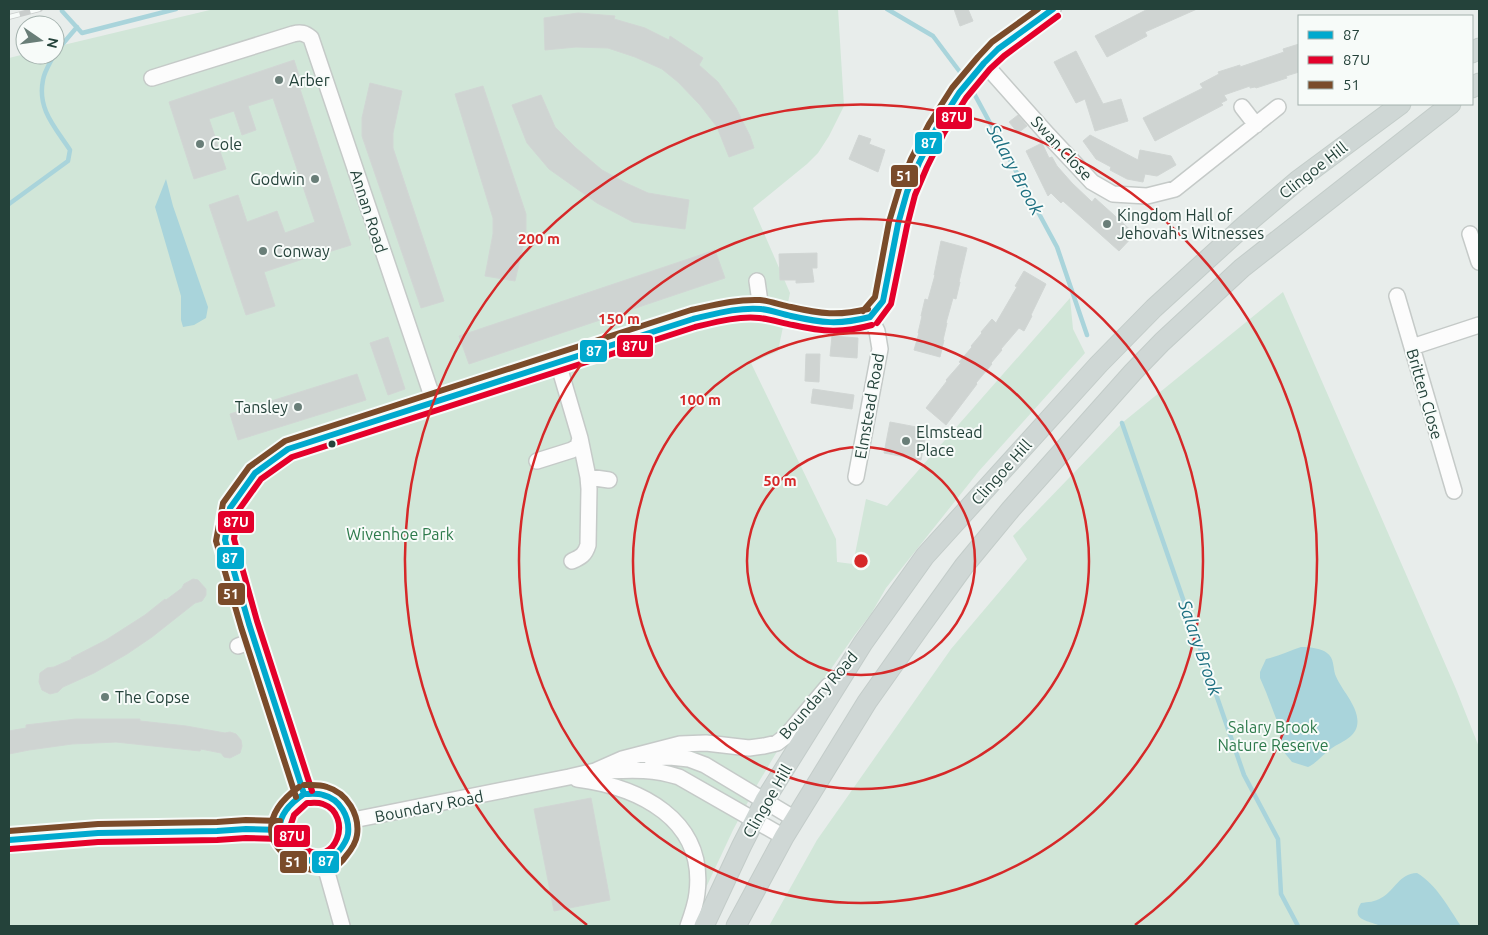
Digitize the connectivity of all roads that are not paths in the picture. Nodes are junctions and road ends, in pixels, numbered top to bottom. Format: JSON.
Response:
{"nodes":[{"id":1,"x":1053,"y":9,"type":"edge"},
{"id":2,"x":984,"y":62,"type":"junction"},
{"id":3,"x":152,"y":78,"type":"dead end"},
{"id":4,"x":1400,"y":105,"type":"edge"},
{"id":5,"x":1450,"y":105,"type":"edge"},
{"id":6,"x":1242,"y":107,"type":"dead end"},
{"id":7,"x":1278,"y":108,"type":"dead end"},
{"id":8,"x":1256,"y":125,"type":"junction"},
{"id":9,"x":1470,"y":234,"type":"dead end"},
{"id":10,"x":1479,"y":262,"type":"edge"},
{"id":11,"x":757,"y":281,"type":"dead end"},
{"id":12,"x":1397,"y":296,"type":"dead end"},
{"id":13,"x":761,"y":308,"type":"junction"},
{"id":14,"x":870,"y":316,"type":"junction"},
{"id":15,"x":1479,"y":325,"type":"edge"},
{"id":16,"x":1412,"y":347,"type":"junction"},
{"id":17,"x":558,"y":363,"type":"junction"},
{"id":18,"x":434,"y":402,"type":"junction"},
{"id":19,"x":580,"y":438,"type":"junction"},
{"id":20,"x":537,"y":462,"type":"dead end"},
{"id":21,"x":588,"y":477,"type":"junction"},
{"id":22,"x":856,"y":477,"type":"dead end"},
{"id":23,"x":609,"y":480,"type":"dead end"},
{"id":24,"x":1454,"y":491,"type":"dead end"},
{"id":25,"x":572,"y":561,"type":"dead end"},
{"id":26,"x":255,"y":640,"type":"junction"},
{"id":27,"x":864,"y":643,"type":"junction"},
{"id":28,"x":238,"y":646,"type":"dead end"},
{"id":29,"x":622,"y":759,"type":"junction"},
{"id":30,"x":595,"y":771,"type":"junction"},
{"id":31,"x":569,"y":778,"type":"junction"},
{"id":32,"x":304,"y":794,"type":"junction"},
{"id":33,"x":765,"y":800,"type":"junction"},
{"id":34,"x":795,"y":819,"type":"junction"},
{"id":35,"x":754,"y":820,"type":"junction"},
{"id":36,"x":348,"y":821,"type":"junction"},
{"id":37,"x":280,"y":830,"type":"junction"},
{"id":38,"x":784,"y":837,"type":"junction"},
{"id":39,"x":9,"y":840,"type":"edge"},
{"id":40,"x":324,"y":862,"type":"junction"},
{"id":41,"x":342,"y":926,"type":"edge"},
{"id":42,"x":688,"y":926,"type":"edge"},
{"id":43,"x":704,"y":926,"type":"edge"},
{"id":44,"x":736,"y":926,"type":"edge"}],
"edges":[{"from":1,"to":2,"type":"street"},
{"from":2,"to":8,"type":"street","name":"Swan Close"},
{"from":2,"to":14,"type":"street"},
{"from":3,"to":18,"type":"street","name":"Annan Road"},
{"from":4,"to":27,"type":"main road","name":"Clingoe Hill"},
{"from":5,"to":34,"type":"main road","name":"Clingoe Hill"},
{"from":6,"to":8,"type":"street"},
{"from":7,"to":8,"type":"street","name":"Swan Close"},
{"from":9,"to":10,"type":"street"},
{"from":11,"to":13,"type":"street"},
{"from":12,"to":16,"type":"street","name":"Britten Close"},
{"from":13,"to":14,"type":"street"},
{"from":13,"to":17,"type":"street"},
{"from":14,"to":22,"type":"street","name":"Elmstead Road"},
{"from":15,"to":16,"type":"street"},
{"from":16,"to":24,"type":"street","name":"Britten Close"},
{"from":17,"to":18,"type":"street"},
{"from":17,"to":19,"type":"street"},
{"from":18,"to":26,"type":"street"},
{"from":19,"to":20,"type":"street"},
{"from":19,"to":21,"type":"street"},
{"from":21,"to":23,"type":"street"},
{"from":21,"to":25,"type":"street"},
{"from":26,"to":28,"type":"street"},
{"from":26,"to":32,"type":"street"},
{"from":27,"to":29,"type":"street","name":"Boundary Road"},
{"from":27,"to":33,"type":"main road","name":"Clingoe Hill"},
{"from":29,"to":30,"type":"street","name":"Boundary Road"},
{"from":29,"to":33,"type":"street","name":"Boundary Road"},
{"from":30,"to":31,"type":"street","name":"Boundary Road"},
{"from":30,"to":35,"type":"street","name":"Boundary Road"},
{"from":31,"to":36,"type":"street","name":"Boundary Road"},
{"from":31,"to":42,"type":"street","name":"Boundary Road"},
{"from":32,"to":36,"type":"street"},
{"from":32,"to":37,"type":"street"},
{"from":33,"to":34,"type":"street","name":"Boundary Road"},
{"from":33,"to":35,"type":"main road","name":"Clingoe Hill"},
{"from":34,"to":38,"type":"main road","name":"Clingoe Hill"},
{"from":35,"to":38,"type":"street","name":"Boundary Road"},
{"from":35,"to":43,"type":"main road","name":"Clingoe Hill"},
{"from":36,"to":40,"type":"street"},
{"from":37,"to":39,"type":"street"},
{"from":37,"to":40,"type":"street"},
{"from":38,"to":44,"type":"main road","name":"Clingoe Hill"},
{"from":40,"to":41,"type":"street"}]}
